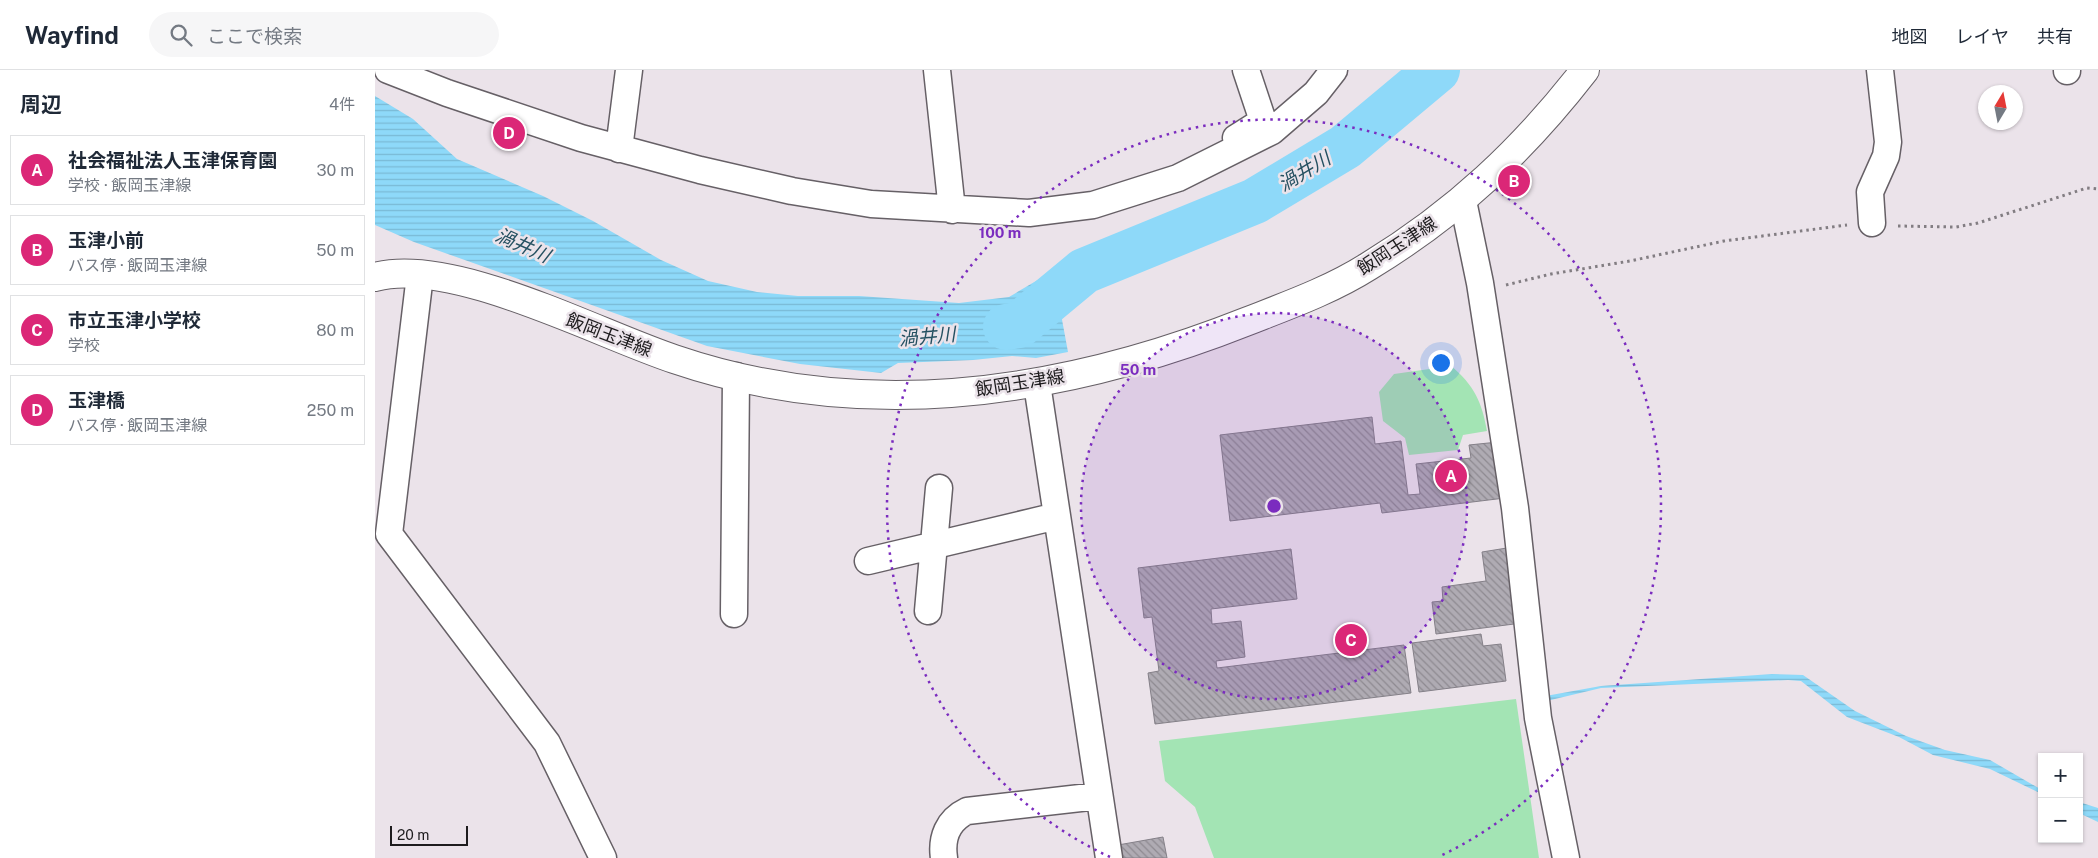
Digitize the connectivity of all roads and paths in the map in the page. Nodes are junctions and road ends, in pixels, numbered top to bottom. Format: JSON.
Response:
{"nodes":[{"id":1,"x":388,"y":70,"type":"edge"},
{"id":2,"x":629,"y":70,"type":"edge"},
{"id":3,"x":937,"y":70,"type":"edge"},
{"id":4,"x":1246,"y":70,"type":"edge"},
{"id":5,"x":1334,"y":70,"type":"edge"},
{"id":6,"x":1585,"y":70,"type":"edge"},
{"id":7,"x":1880,"y":70,"type":"edge"},
{"id":8,"x":619,"y":149,"type":"junction"},
{"id":9,"x":1231,"y":153,"type":"junction"},
{"id":10,"x":2098,"y":189,"type":"edge"},
{"id":11,"x":1463,"y":201,"type":"junction"},
{"id":12,"x":953,"y":210,"type":"junction"},
{"id":13,"x":1872,"y":223,"type":"junction"},
{"id":14,"x":420,"y":275,"type":"junction"},
{"id":15,"x":375,"y":277,"type":"edge"},
{"id":16,"x":1482,"y":292,"type":"junction"},
{"id":17,"x":735,"y":376,"type":"junction"},
{"id":18,"x":1037,"y":384,"type":"junction"},
{"id":19,"x":939,"y":488,"type":"dead end"},
{"id":20,"x":1057,"y":516,"type":"junction"},
{"id":21,"x":935,"y":545,"type":"junction"},
{"id":22,"x":868,"y":561,"type":"dead end"},
{"id":23,"x":928,"y":611,"type":"dead end"},
{"id":24,"x":733,"y":614,"type":"dead end"},
{"id":25,"x":1098,"y":796,"type":"junction"},
{"id":26,"x":603,"y":858,"type":"edge"},
{"id":27,"x":944,"y":858,"type":"edge"},
{"id":28,"x":1109,"y":858,"type":"edge"},
{"id":29,"x":1566,"y":858,"type":"edge"}],
"edges":[{"from":1,"to":8,"type":"street"},
{"from":2,"to":8,"type":"street"},
{"from":3,"to":12,"type":"street"},
{"from":4,"to":9,"type":"street"},
{"from":5,"to":9,"type":"street"},
{"from":6,"to":11,"type":"main road","name":"飯岡玉津線"},
{"from":7,"to":13,"type":"street"},
{"from":8,"to":12,"type":"street"},
{"from":9,"to":12,"type":"street"},
{"from":10,"to":13,"type":"path"},
{"from":11,"to":16,"type":"street"},
{"from":11,"to":18,"type":"main road","name":"飯岡玉津線"},
{"from":13,"to":16,"type":"path"},
{"from":14,"to":15,"type":"main road","name":"飯岡玉津線"},
{"from":14,"to":17,"type":"main road","name":"飯岡玉津線"},
{"from":14,"to":26,"type":"street"},
{"from":16,"to":29,"type":"street"},
{"from":17,"to":18,"type":"main road","name":"飯岡玉津線"},
{"from":17,"to":24,"type":"street"},
{"from":18,"to":20,"type":"street"},
{"from":19,"to":21,"type":"street"},
{"from":20,"to":21,"type":"street"},
{"from":20,"to":25,"type":"street"},
{"from":21,"to":22,"type":"street"},
{"from":21,"to":23,"type":"street"},
{"from":25,"to":27,"type":"street"},
{"from":25,"to":28,"type":"street"}]}
